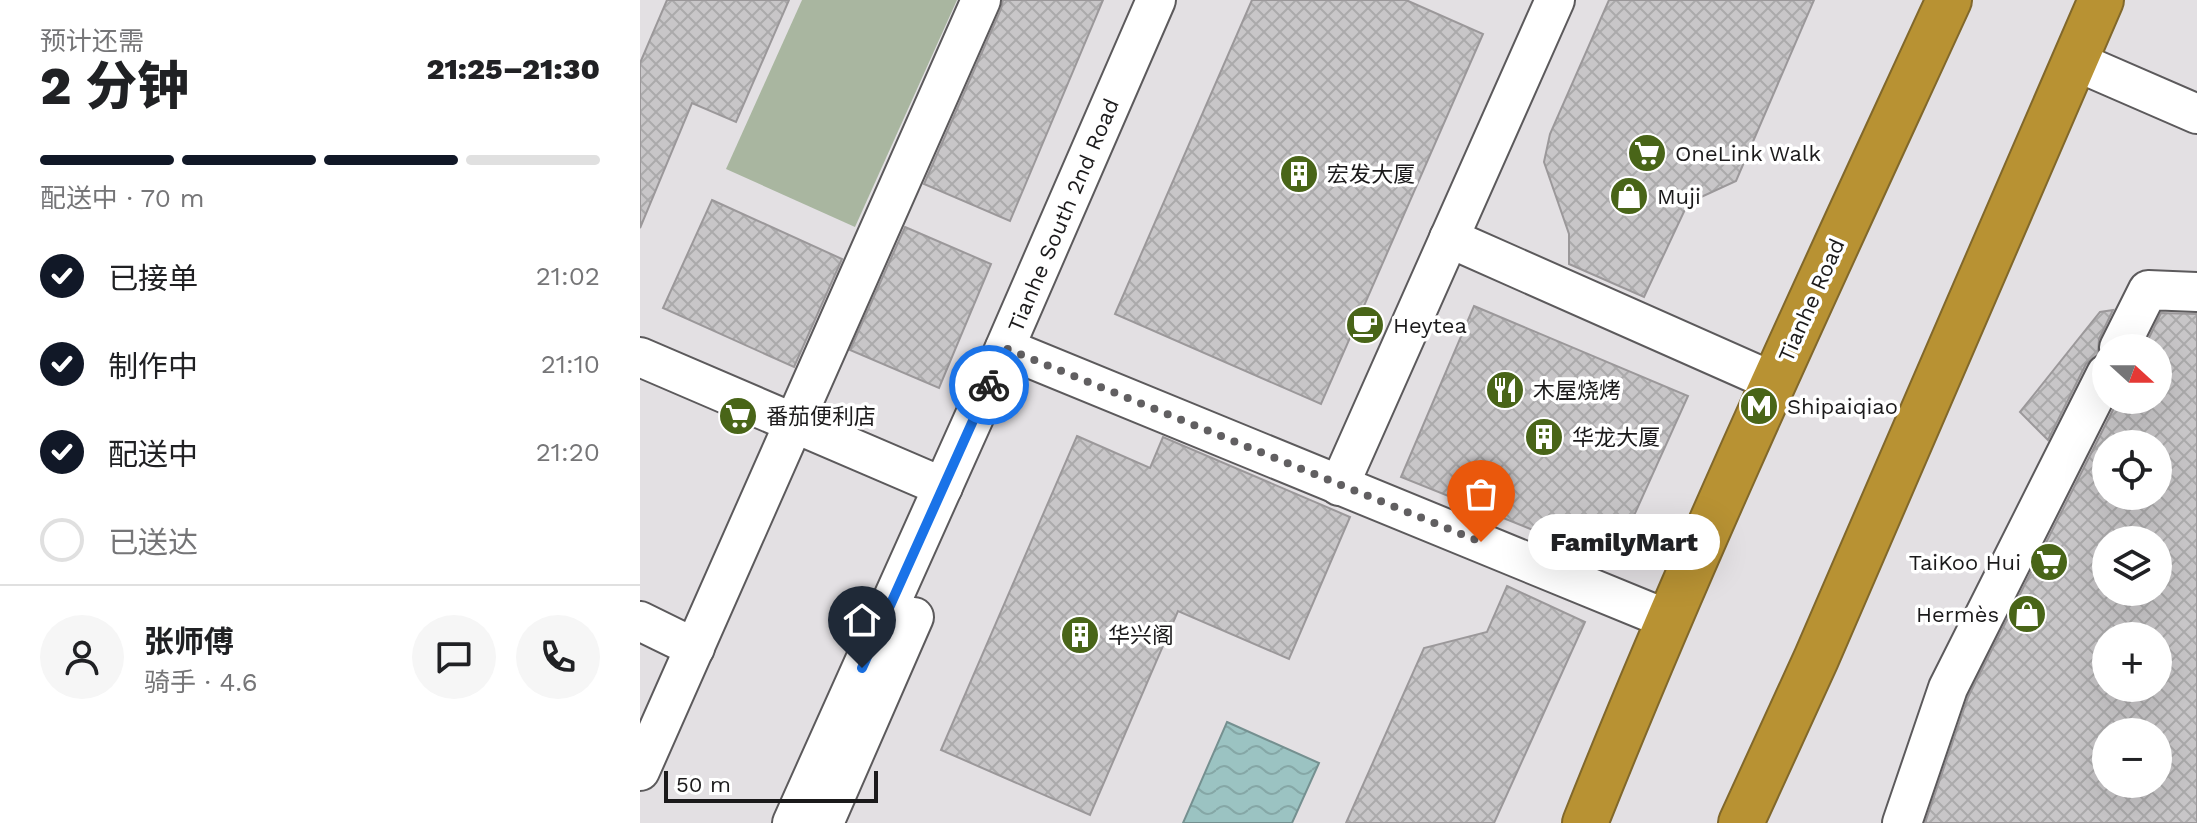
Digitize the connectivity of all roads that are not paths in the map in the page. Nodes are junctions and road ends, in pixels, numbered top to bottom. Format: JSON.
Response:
{"nodes":[{"id":1,"x":981,"y":0,"type":"edge"},
{"id":2,"x":1156,"y":0,"type":"edge"},
{"id":3,"x":1184,"y":0,"type":"edge"},
{"id":4,"x":1555,"y":0,"type":"edge"},
{"id":5,"x":1949,"y":0,"type":"edge"},
{"id":6,"x":2101,"y":0,"type":"edge"},
{"id":7,"x":2075,"y":61,"type":"junction"},
{"id":8,"x":2197,"y":114,"type":"edge"},
{"id":9,"x":1449,"y":238,"type":"junction"},
{"id":10,"x":2197,"y":292,"type":"edge"},
{"id":11,"x":2126,"y":334,"type":"edge"},
{"id":12,"x":1017,"y":353,"type":"junction"},
{"id":13,"x":640,"y":357,"type":"edge"},
{"id":14,"x":1774,"y":382,"type":"junction"},
{"id":15,"x":2092,"y":402,"type":"edge"},
{"id":16,"x":794,"y":423,"type":"junction"},
{"id":17,"x":1339,"y":486,"type":"junction"},
{"id":18,"x":943,"y":487,"type":"junction"},
{"id":19,"x":1669,"y":620,"type":"junction"},
{"id":20,"x":640,"y":621,"type":"edge"},
{"id":21,"x":695,"y":648,"type":"junction"},
{"id":22,"x":640,"y":771,"type":"edge"},
{"id":23,"x":792,"y":823,"type":"edge"},
{"id":24,"x":824,"y":823,"type":"edge"},
{"id":25,"x":1585,"y":823,"type":"edge"},
{"id":26,"x":1741,"y":823,"type":"edge"},
{"id":27,"x":1902,"y":823,"type":"edge"}],
"edges":[{"from":1,"to":16,"type":"street"},
{"from":2,"to":12,"type":"street","name":"Tianhe South 2nd Road"},
{"from":3,"to":12,"type":"street","name":"Tianhe South 2nd Road"},
{"from":4,"to":9,"type":"street"},
{"from":5,"to":14,"type":"highway","name":"Tianhe Road"},
{"from":6,"to":7,"type":"highway"},
{"from":7,"to":8,"type":"street"},
{"from":7,"to":26,"type":"highway"},
{"from":9,"to":14,"type":"street"},
{"from":9,"to":17,"type":"street"},
{"from":10,"to":11,"type":"street"},
{"from":12,"to":17,"type":"street"},
{"from":12,"to":18,"type":"street","name":"Tianhe South 2nd Road"},
{"from":12,"to":24,"type":"street","name":"Tianhe South 2nd Road"},
{"from":13,"to":16,"type":"street"},
{"from":14,"to":19,"type":"highway","name":"Tianhe Road"},
{"from":15,"to":27,"type":"street"},
{"from":16,"to":18,"type":"street"},
{"from":16,"to":21,"type":"street"},
{"from":17,"to":19,"type":"street"},
{"from":18,"to":23,"type":"street","name":"Tianhe South 2nd Road"},
{"from":19,"to":25,"type":"highway","name":"Tianhe Road"},
{"from":20,"to":21,"type":"street"},
{"from":21,"to":22,"type":"street"}]}
